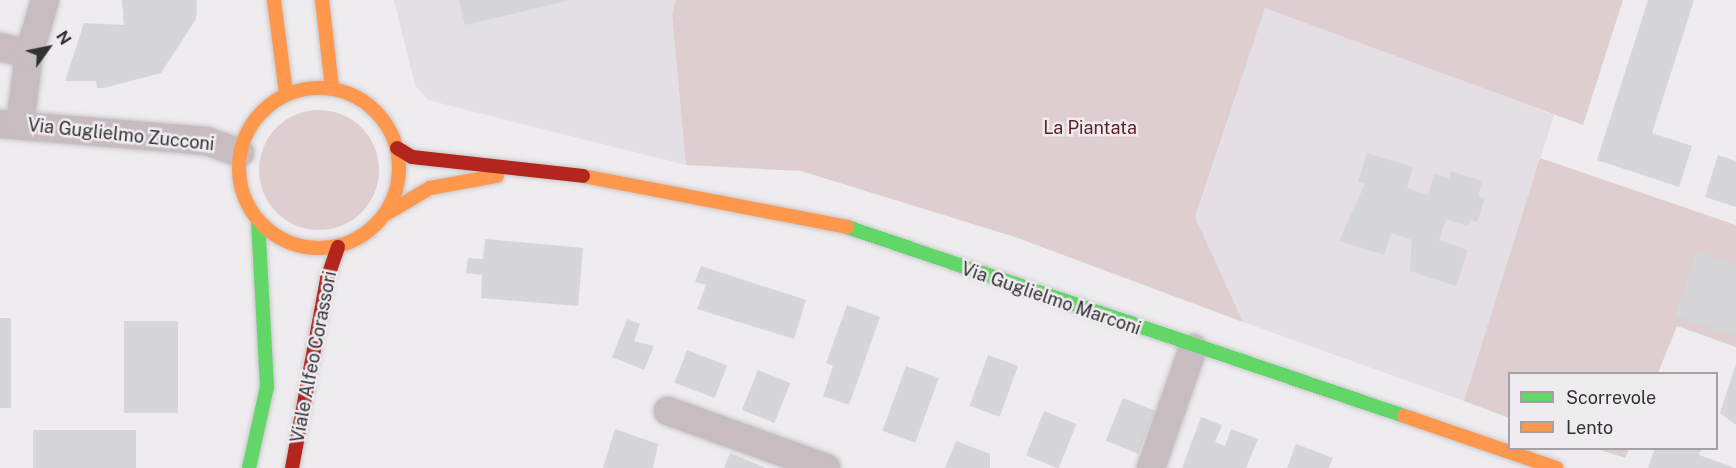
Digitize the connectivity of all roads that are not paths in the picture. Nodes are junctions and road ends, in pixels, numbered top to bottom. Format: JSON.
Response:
{"nodes":[{"id":1,"x":45,"y":0,"type":"edge"},
{"id":2,"x":274,"y":0,"type":"edge"},
{"id":3,"x":322,"y":0,"type":"edge"},
{"id":4,"x":0,"y":47,"type":"edge"},
{"id":5,"x":29,"y":54,"type":"junction"},
{"id":6,"x":332,"y":88,"type":"junction"},
{"id":7,"x":285,"y":94,"type":"junction"},
{"id":8,"x":10,"y":124,"type":"edge"},
{"id":9,"x":397,"y":148,"type":"junction"},
{"id":10,"x":240,"y":153,"type":"junction"},
{"id":11,"x":537,"y":168,"type":"junction"},
{"id":12,"x":386,"y":214,"type":"junction"},
{"id":13,"x":258,"y":221,"type":"junction"},
{"id":14,"x":338,"y":247,"type":"junction"},
{"id":15,"x":1193,"y":348,"type":"junction"},
{"id":16,"x":668,"y":411,"type":"dead end"},
{"id":17,"x":249,"y":468,"type":"edge"},
{"id":18,"x":292,"y":468,"type":"edge"},
{"id":19,"x":826,"y":468,"type":"edge"},
{"id":20,"x":1151,"y":468,"type":"edge"},
{"id":21,"x":1556,"y":468,"type":"edge"}],
"edges":[{"from":1,"to":5,"type":"street"},
{"from":2,"to":7,"type":"street"},
{"from":3,"to":6,"type":"street"},
{"from":4,"to":5,"type":"street"},
{"from":5,"to":8,"type":"street"},
{"from":6,"to":7,"type":"street"},
{"from":6,"to":9,"type":"street"},
{"from":7,"to":10,"type":"street"},
{"from":8,"to":10,"type":"street","name":"Via Guglielmo Zucconi"},
{"from":9,"to":11,"type":"street","name":"Via Guglielmo Marconi"},
{"from":9,"to":12,"type":"street"},
{"from":10,"to":13,"type":"street"},
{"from":11,"to":12,"type":"street","name":"Via Guglielmo Marconi"},
{"from":11,"to":15,"type":"street","name":"Via Guglielmo Marconi"},
{"from":12,"to":14,"type":"street"},
{"from":13,"to":14,"type":"street"},
{"from":13,"to":17,"type":"street"},
{"from":14,"to":18,"type":"street","name":"Viale Alfeo Corassori"},
{"from":15,"to":20,"type":"street"},
{"from":15,"to":21,"type":"street","name":"Via Guglielmo Marconi"},
{"from":16,"to":19,"type":"street"}]}
